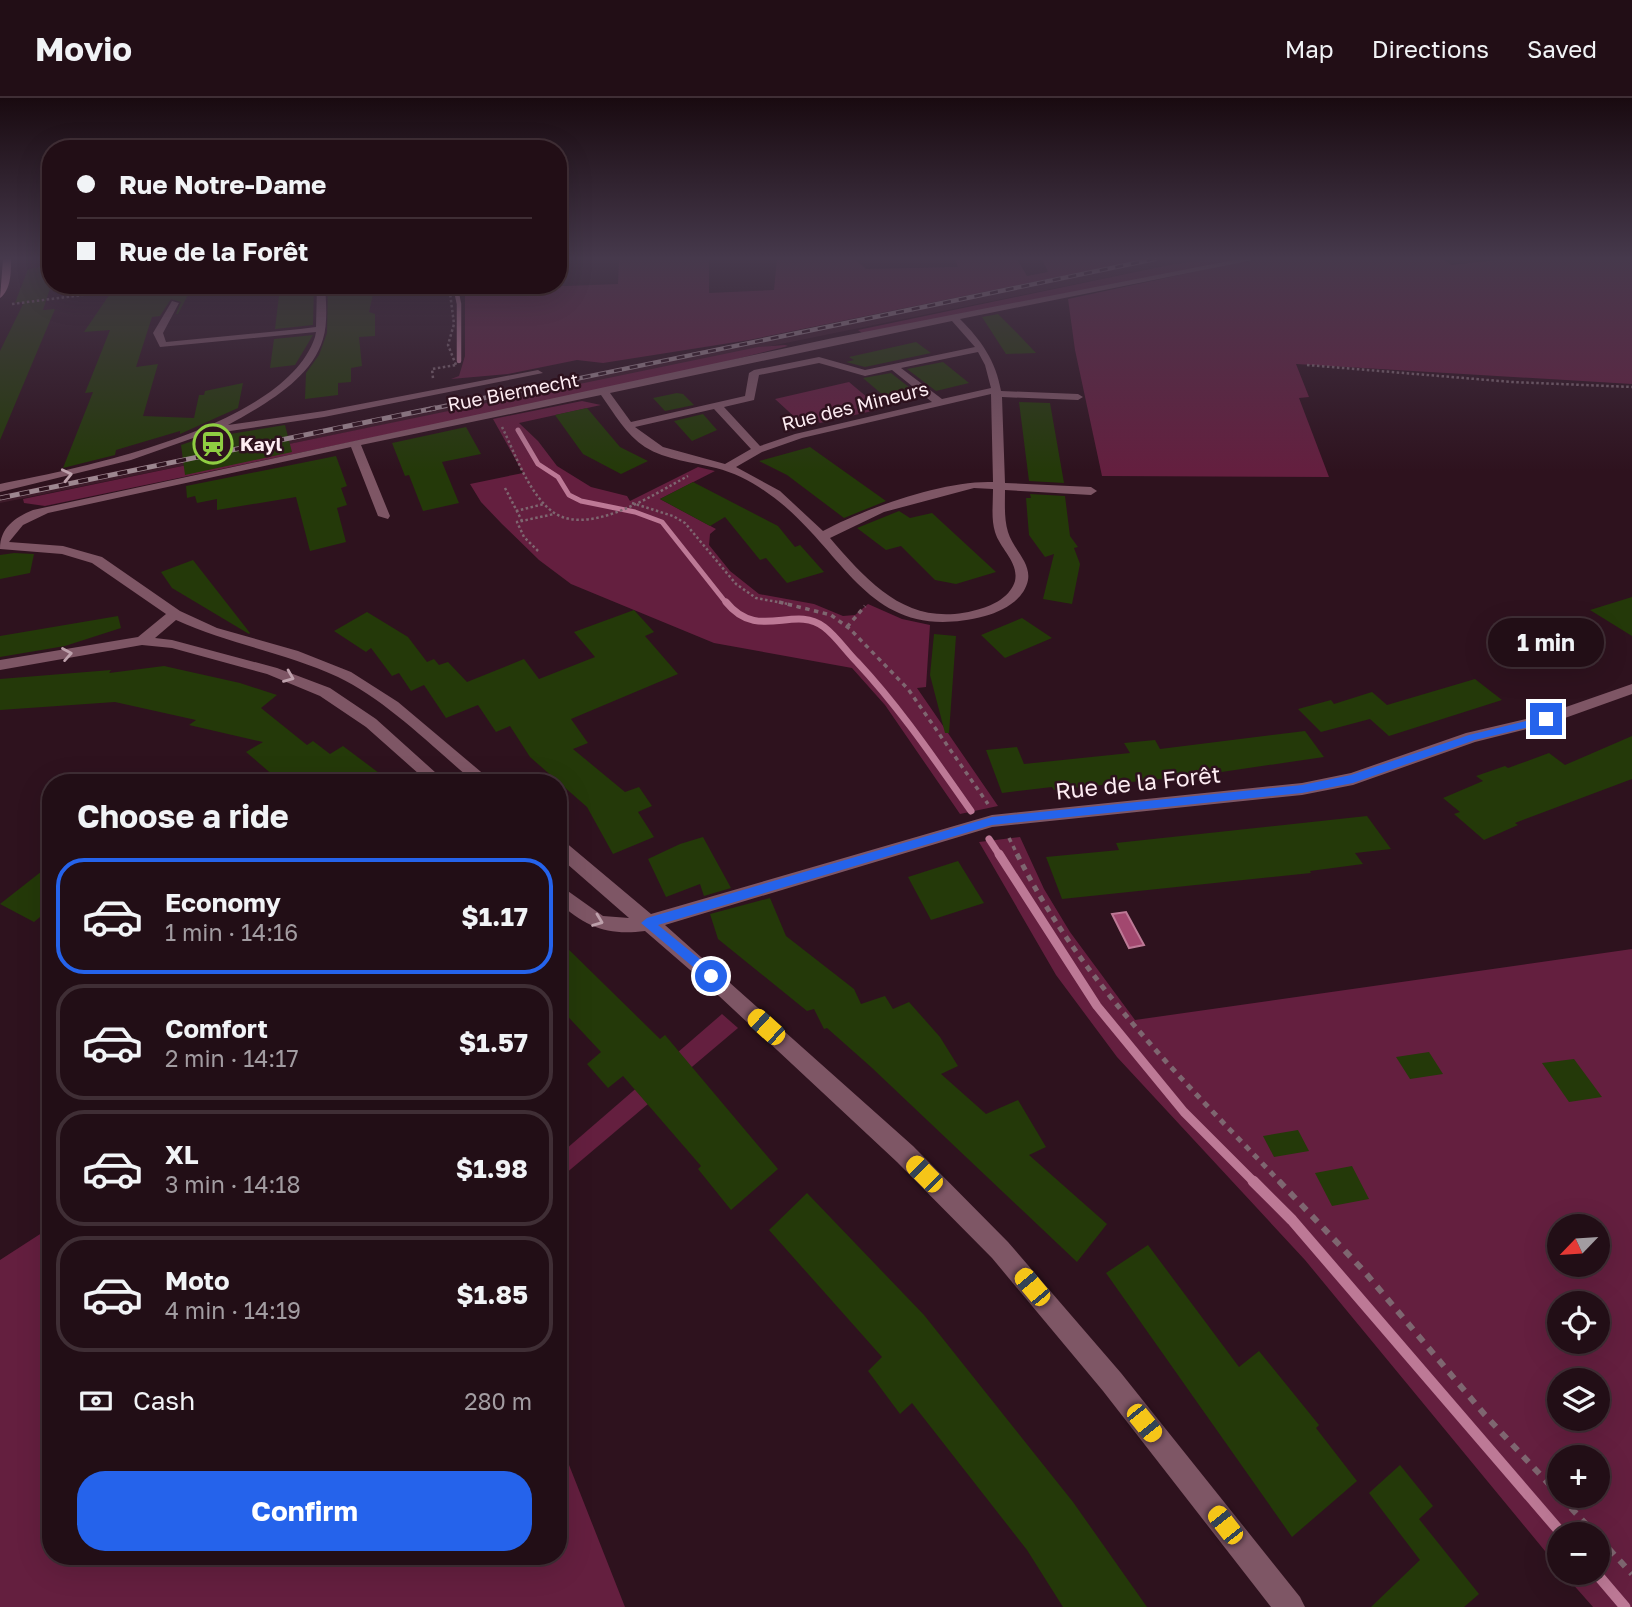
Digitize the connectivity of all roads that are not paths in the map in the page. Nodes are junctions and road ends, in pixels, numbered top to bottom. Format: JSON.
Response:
{"nodes":[{"id":1,"x":160,"y":329,"type":"edge"},
{"id":2,"x":317,"y":329,"type":"edge"},
{"id":3,"x":320,"y":329,"type":"edge"},
{"id":4,"x":897,"y":329,"type":"edge"},
{"id":5,"x":964,"y":329,"type":"edge"},
{"id":6,"x":981,"y":348,"type":"junction"},
{"id":7,"x":894,"y":367,"type":"junction"},
{"id":8,"x":538,"y":373,"type":"dead end"},
{"id":9,"x":604,"y":392,"type":"junction"},
{"id":10,"x":996,"y":392,"type":"junction"},
{"id":11,"x":1078,"y":397,"type":"dead end"},
{"id":12,"x":940,"y":403,"type":"junction"},
{"id":13,"x":717,"y":406,"type":"junction"},
{"id":14,"x":630,"y":425,"type":"junction"},
{"id":15,"x":213,"y":426,"type":"junction"},
{"id":16,"x":355,"y":443,"type":"junction"},
{"id":17,"x":758,"y":450,"type":"junction"},
{"id":18,"x":727,"y":467,"type":"junction"},
{"id":19,"x":1000,"y":486,"type":"junction"},
{"id":20,"x":0,"y":488,"type":"edge"},
{"id":21,"x":1091,"y":491,"type":"dead end"},
{"id":22,"x":384,"y":516,"type":"dead end"},
{"id":23,"x":822,"y":537,"type":"junction"},
{"id":24,"x":0,"y":545,"type":"edge"},
{"id":25,"x":175,"y":614,"type":"junction"},
{"id":26,"x":142,"y":641,"type":"junction"},
{"id":27,"x":0,"y":666,"type":"edge"},
{"id":28,"x":1632,"y":689,"type":"edge"},
{"id":29,"x":429,"y":774,"type":"edge"},
{"id":30,"x":475,"y":774,"type":"edge"},
{"id":31,"x":567,"y":854,"type":"edge"},
{"id":32,"x":567,"y":899,"type":"edge"},
{"id":33,"x":647,"y":923,"type":"junction"},
{"id":34,"x":1290,"y":1607,"type":"edge"}],
"edges":[{"from":1,"to":2,"type":"street"},
{"from":3,"to":15,"type":"street"},
{"from":4,"to":9,"type":"street","name":"Rue Biermecht"},
{"from":5,"to":6,"type":"street"},
{"from":6,"to":7,"type":"street"},
{"from":6,"to":10,"type":"street"},
{"from":7,"to":12,"type":"street"},
{"from":7,"to":13,"type":"street"},
{"from":8,"to":15,"type":"street"},
{"from":9,"to":14,"type":"street"},
{"from":9,"to":16,"type":"street","name":"Rue Biermecht"},
{"from":10,"to":11,"type":"street","name":"Rue des Mineurs"},
{"from":10,"to":12,"type":"street","name":"Rue des Mineurs"},
{"from":10,"to":19,"type":"street"},
{"from":12,"to":17,"type":"street","name":"Rue des Mineurs"},
{"from":13,"to":14,"type":"street"},
{"from":13,"to":17,"type":"street"},
{"from":14,"to":18,"type":"street"},
{"from":20,"to":15,"type":"street","one_way":true},
{"from":16,"to":22,"type":"street"},
{"from":16,"to":24,"type":"street","name":"Rue Biermecht"},
{"from":17,"to":18,"type":"street","name":"Rue des Mineurs"},
{"from":18,"to":23,"type":"street"},
{"from":19,"to":21,"type":"street"},
{"from":19,"to":23,"type":"street"},
{"from":19,"to":23,"type":"street"},
{"from":24,"to":25,"type":"street"},
{"from":25,"to":26,"type":"street"},
{"from":25,"to":30,"type":"street"},
{"from":27,"to":26,"type":"street","one_way":true},
{"from":26,"to":29,"type":"street","one_way":true},
{"from":28,"to":33,"type":"street","name":"Rue de la Forêt"},
{"from":31,"to":33,"type":"street"},
{"from":32,"to":33,"type":"street","name":"Rue de la Forêt","one_way":true},
{"from":33,"to":34,"type":"street"}]}
